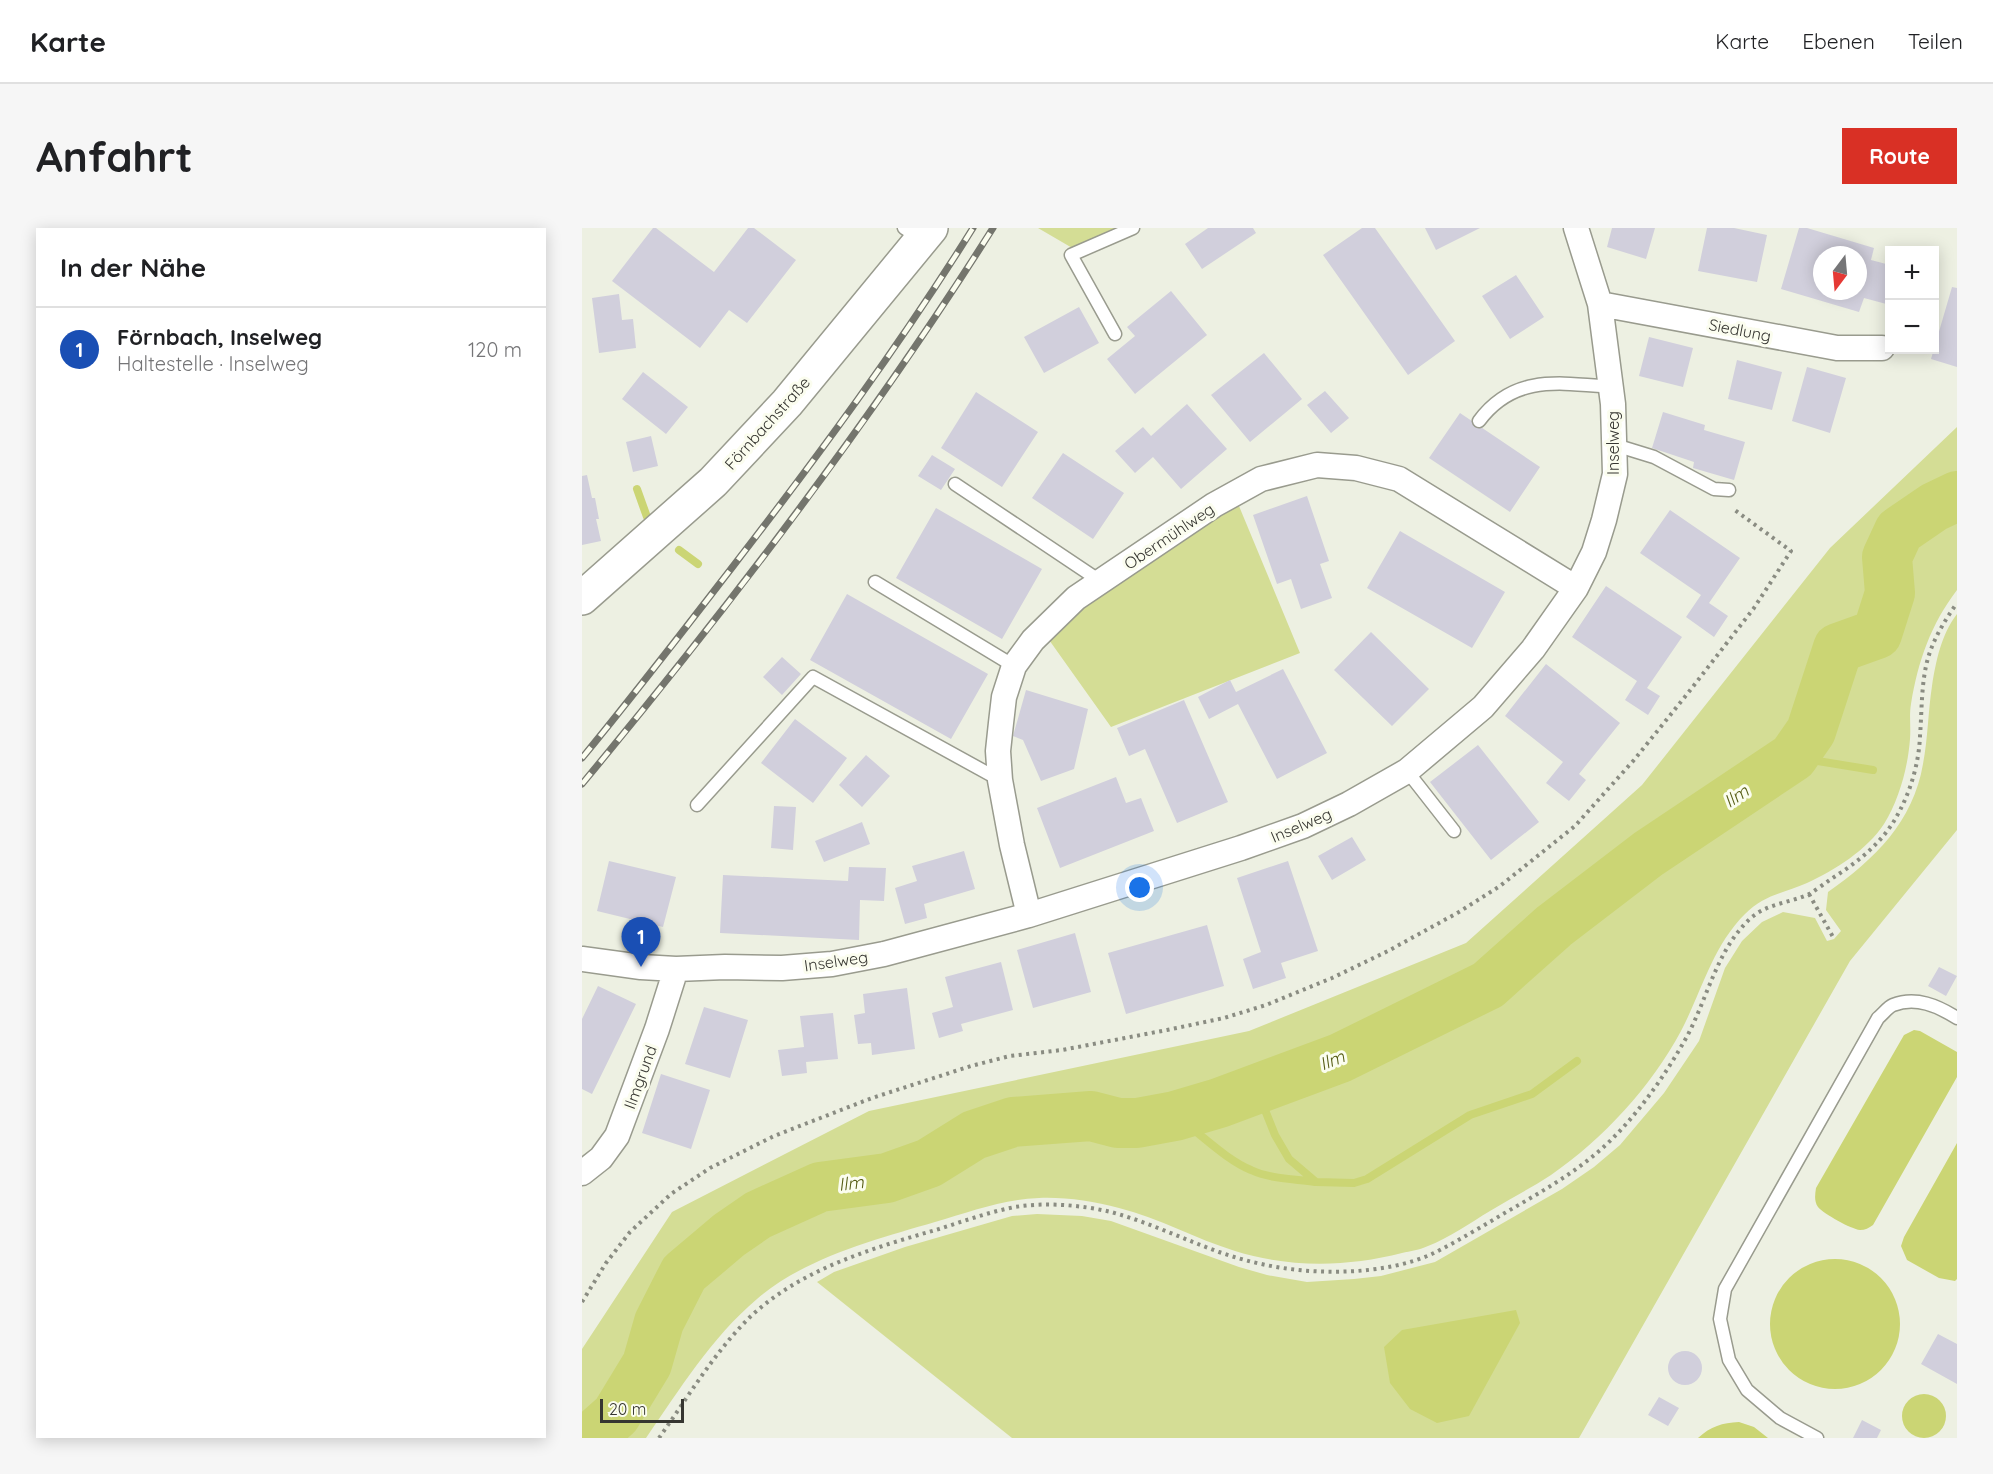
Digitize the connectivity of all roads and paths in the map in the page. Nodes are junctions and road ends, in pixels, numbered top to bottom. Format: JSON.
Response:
{"nodes":[{"id":1,"x":1133,"y":228,"type":"edge"},
{"id":2,"x":1576,"y":228,"type":"edge"},
{"id":3,"x":919,"y":232,"type":"edge"},
{"id":4,"x":1600,"y":304,"type":"junction"},
{"id":5,"x":1115,"y":334,"type":"dead end"},
{"id":6,"x":1882,"y":348,"type":"dead end"},
{"id":7,"x":1611,"y":387,"type":"junction"},
{"id":8,"x":1479,"y":421,"type":"dead end"},
{"id":9,"x":1615,"y":445,"type":"junction"},
{"id":10,"x":955,"y":484,"type":"dead end"},
{"id":11,"x":1728,"y":490,"type":"joint"},
{"id":12,"x":1100,"y":581,"type":"junction"},
{"id":13,"x":875,"y":582,"type":"dead end"},
{"id":14,"x":1576,"y":588,"type":"junction"},
{"id":15,"x":582,"y":598,"type":"edge"},
{"id":16,"x":1957,"y":603,"type":"edge"},
{"id":17,"x":1014,"y":666,"type":"junction"},
{"id":18,"x":1407,"y":771,"type":"junction"},
{"id":19,"x":1000,"y":780,"type":"junction"},
{"id":20,"x":697,"y":805,"type":"dead end"},
{"id":21,"x":1454,"y":831,"type":"dead end"},
{"id":22,"x":1809,"y":894,"type":"junction"},
{"id":23,"x":1029,"y":915,"type":"junction"},
{"id":24,"x":1833,"y":937,"type":"dead end"},
{"id":25,"x":582,"y":959,"type":"edge"},
{"id":26,"x":676,"y":969,"type":"junction"},
{"id":27,"x":1957,"y":1017,"type":"edge"},
{"id":28,"x":582,"y":1173,"type":"edge"},
{"id":29,"x":582,"y":1302,"type":"edge"},
{"id":30,"x":659,"y":1438,"type":"edge"},
{"id":31,"x":1818,"y":1438,"type":"edge"}],
"edges":[{"from":1,"to":5,"type":"lane"},
{"from":2,"to":4,"type":"street","name":"Inselweg"},
{"from":3,"to":15,"type":"street","name":"Förnbachstraße"},
{"from":4,"to":6,"type":"street","name":"Siedlung"},
{"from":4,"to":7,"type":"street","name":"Inselweg"},
{"from":7,"to":8,"type":"lane"},
{"from":7,"to":9,"type":"street","name":"Inselweg"},
{"from":9,"to":11,"type":"lane"},
{"from":9,"to":14,"type":"street","name":"Inselweg"},
{"from":10,"to":12,"type":"lane"},
{"from":11,"to":29,"type":"path"},
{"from":12,"to":14,"type":"street","name":"Obermühlweg"},
{"from":12,"to":17,"type":"street","name":"Obermühlweg"},
{"from":13,"to":17,"type":"lane"},
{"from":14,"to":18,"type":"street","name":"Inselweg"},
{"from":16,"to":22,"type":"path"},
{"from":17,"to":19,"type":"street","name":"Obermühlweg"},
{"from":18,"to":21,"type":"lane"},
{"from":18,"to":23,"type":"street","name":"Inselweg"},
{"from":19,"to":20,"type":"lane"},
{"from":19,"to":23,"type":"street","name":"Obermühlweg"},
{"from":22,"to":24,"type":"path"},
{"from":22,"to":30,"type":"path"},
{"from":23,"to":26,"type":"street","name":"Inselweg"},
{"from":25,"to":26,"type":"street","name":"Inselweg"},
{"from":26,"to":28,"type":"street","name":"Ilmgrund"},
{"from":27,"to":31,"type":"lane"}]}
